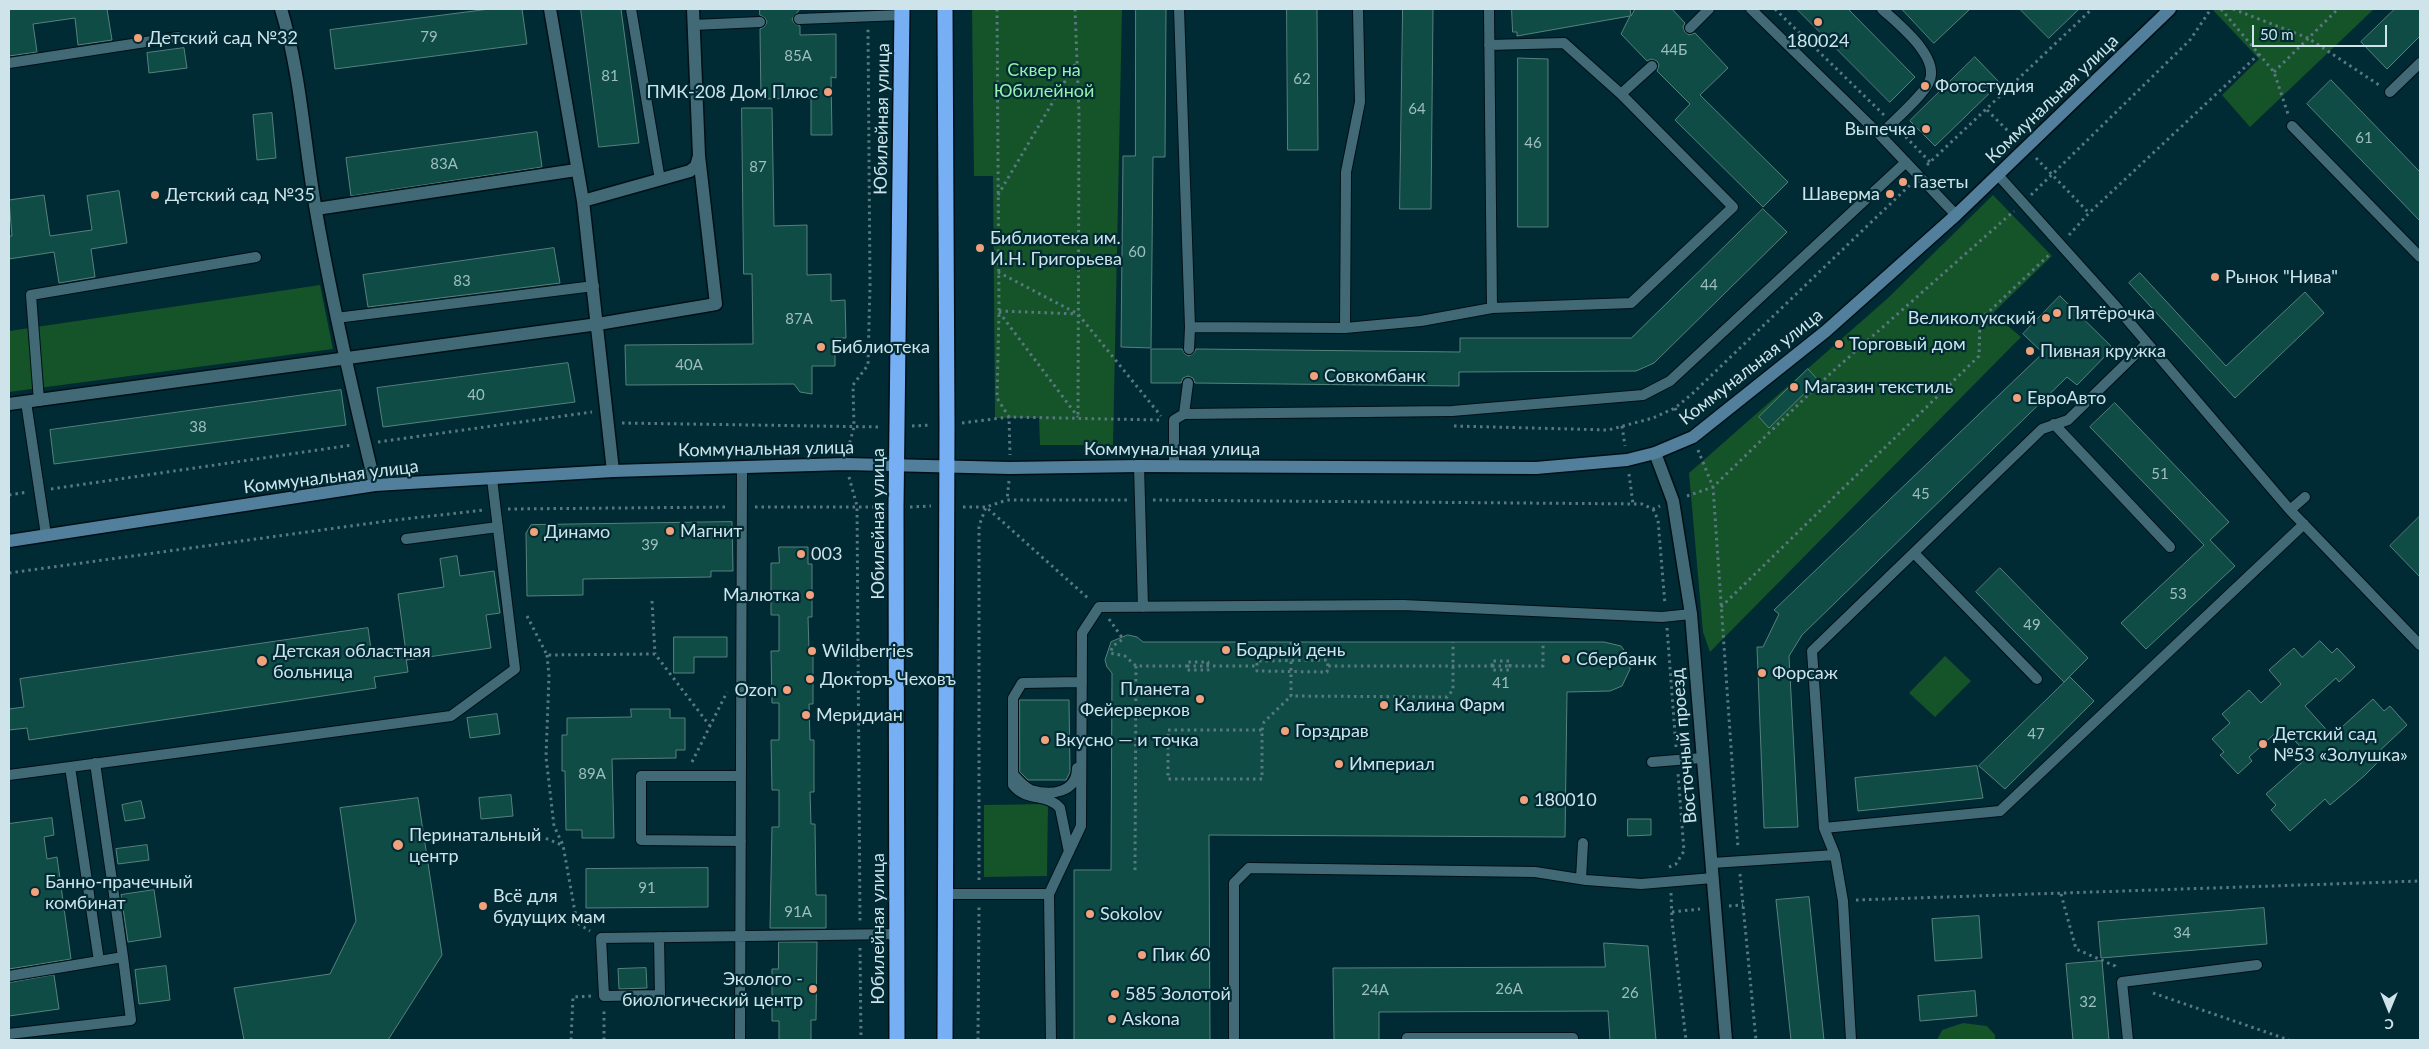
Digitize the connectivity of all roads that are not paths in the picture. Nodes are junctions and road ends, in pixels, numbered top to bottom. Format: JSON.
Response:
{"nodes":[{"id":1,"x":281,"y":9,"type":"edge"},
{"id":2,"x":550,"y":9,"type":"edge"},
{"id":3,"x":631,"y":9,"type":"edge"},
{"id":4,"x":693,"y":9,"type":"edge"},
{"id":5,"x":945,"y":9,"type":"edge"},
{"id":6,"x":1179,"y":9,"type":"edge"},
{"id":7,"x":1358,"y":9,"type":"edge"},
{"id":8,"x":1489,"y":9,"type":"edge"},
{"id":9,"x":1709,"y":9,"type":"edge"},
{"id":10,"x":1751,"y":9,"type":"edge"},
{"id":11,"x":1882,"y":9,"type":"edge"},
{"id":12,"x":2170,"y":9,"type":"edge"},
{"id":13,"x":902,"y":12,"type":"edge"},
{"id":14,"x":799,"y":19,"type":"dead end"},
{"id":15,"x":760,"y":22,"type":"dead end"},
{"id":16,"x":693,"y":25,"type":"junction"},
{"id":17,"x":1690,"y":28,"type":"dead end"},
{"id":18,"x":178,"y":37,"type":"dead end"},
{"id":19,"x":1489,"y":45,"type":"junction"},
{"id":20,"x":9,"y":63,"type":"edge"},
{"id":21,"x":2420,"y":63,"type":"edge"},
{"id":22,"x":1652,"y":66,"type":"dead end"},
{"id":23,"x":2390,"y":92,"type":"road end"},
{"id":24,"x":1621,"y":94,"type":"junction"},
{"id":25,"x":2292,"y":126,"type":"road end"},
{"id":26,"x":1880,"y":135,"type":"junction"},
{"id":27,"x":699,"y":156,"type":"junction"},
{"id":28,"x":1906,"y":162,"type":"junction"},
{"id":29,"x":576,"y":170,"type":"junction"},
{"id":30,"x":1998,"y":176,"type":"junction"},
{"id":31,"x":660,"y":180,"type":"junction"},
{"id":32,"x":583,"y":201,"type":"junction"},
{"id":33,"x":316,"y":209,"type":"junction"},
{"id":34,"x":1956,"y":215,"type":"junction"},
{"id":35,"x":256,"y":257,"type":"dead end"},
{"id":36,"x":2420,"y":257,"type":"edge"},
{"id":37,"x":594,"y":286,"type":"junction"},
{"id":38,"x":1492,"y":308,"type":"junction"},
{"id":39,"x":336,"y":318,"type":"junction"},
{"id":40,"x":598,"y":324,"type":"junction"},
{"id":41,"x":1190,"y":327,"type":"junction"},
{"id":42,"x":1345,"y":328,"type":"junction"},
{"id":43,"x":2147,"y":343,"type":"junction"},
{"id":44,"x":1189,"y":349,"type":"dead end"},
{"id":45,"x":344,"y":359,"type":"junction"},
{"id":46,"x":1188,"y":383,"type":"dead end"},
{"id":47,"x":40,"y":401,"type":"junction"},
{"id":48,"x":26,"y":402,"type":"junction"},
{"id":49,"x":9,"y":404,"type":"edge"},
{"id":50,"x":1184,"y":414,"type":"junction"},
{"id":51,"x":2054,"y":424,"type":"junction"},
{"id":52,"x":1655,"y":453,"type":"junction"},
{"id":53,"x":898,"y":464,"type":"junction"},
{"id":54,"x":947,"y":465,"type":"junction"},
{"id":55,"x":742,"y":466,"type":"junction"},
{"id":56,"x":1138,"y":466,"type":"junction"},
{"id":57,"x":1174,"y":466,"type":"junction"},
{"id":58,"x":613,"y":471,"type":"junction"},
{"id":59,"x":492,"y":480,"type":"junction"},
{"id":60,"x":375,"y":486,"type":"junction"},
{"id":61,"x":2304,"y":497,"type":"dead end"},
{"id":62,"x":2290,"y":510,"type":"junction"},
{"id":63,"x":2304,"y":524,"type":"junction"},
{"id":64,"x":498,"y":527,"type":"junction"},
{"id":65,"x":46,"y":535,"type":"junction"},
{"id":66,"x":406,"y":539,"type":"dead end"},
{"id":67,"x":9,"y":541,"type":"edge"},
{"id":68,"x":2170,"y":547,"type":"dead end"},
{"id":69,"x":1914,"y":553,"type":"junction"},
{"id":70,"x":1143,"y":607,"type":"junction"},
{"id":71,"x":1691,"y":614,"type":"junction"},
{"id":72,"x":2418,"y":639,"type":"edge"},
{"id":73,"x":2037,"y":679,"type":"dead end"},
{"id":74,"x":1079,"y":682,"type":"junction"},
{"id":75,"x":1702,"y":758,"type":"junction"},
{"id":76,"x":1652,"y":762,"type":"dead end"},
{"id":77,"x":96,"y":763,"type":"junction"},
{"id":78,"x":70,"y":767,"type":"junction"},
{"id":79,"x":1013,"y":774,"type":"junction"},
{"id":80,"x":9,"y":775,"type":"edge"},
{"id":81,"x":741,"y":776,"type":"junction"},
{"id":82,"x":1824,"y":828,"type":"junction"},
{"id":83,"x":741,"y":841,"type":"junction"},
{"id":84,"x":1584,"y":843,"type":"dead end"},
{"id":85,"x":1069,"y":852,"type":"junction"},
{"id":86,"x":1835,"y":855,"type":"junction"},
{"id":87,"x":1712,"y":863,"type":"junction"},
{"id":88,"x":1713,"y":878,"type":"junction"},
{"id":89,"x":1581,"y":879,"type":"junction"},
{"id":90,"x":946,"y":894,"type":"junction"},
{"id":91,"x":1050,"y":894,"type":"junction"},
{"id":92,"x":897,"y":934,"type":"junction"},
{"id":93,"x":741,"y":936,"type":"junction"},
{"id":94,"x":659,"y":937,"type":"junction"},
{"id":95,"x":123,"y":957,"type":"junction"},
{"id":96,"x":99,"y":962,"type":"junction"},
{"id":97,"x":2257,"y":965,"type":"dead end"},
{"id":98,"x":9,"y":976,"type":"edge"},
{"id":99,"x":9,"y":1034,"type":"edge"},
{"id":100,"x":740,"y":1040,"type":"edge"},
{"id":101,"x":897,"y":1040,"type":"edge"},
{"id":102,"x":945,"y":1040,"type":"edge"},
{"id":103,"x":1051,"y":1040,"type":"edge"},
{"id":104,"x":1234,"y":1040,"type":"edge"},
{"id":105,"x":1407,"y":1040,"type":"edge"},
{"id":106,"x":1573,"y":1040,"type":"edge"},
{"id":107,"x":1726,"y":1040,"type":"edge"},
{"id":108,"x":1851,"y":1040,"type":"edge"},
{"id":109,"x":2128,"y":1040,"type":"edge"}],
"edges":[{"from":1,"to":33,"type":"street"},
{"from":2,"to":29,"type":"street"},
{"from":3,"to":31,"type":"lane"},
{"from":4,"to":16,"type":"street"},
{"from":5,"to":54,"type":"highway"},
{"from":6,"to":41,"type":"lane"},
{"from":7,"to":42,"type":"lane"},
{"from":8,"to":19,"type":"lane"},
{"from":9,"to":17,"type":"lane"},
{"from":10,"to":26,"type":"lane"},
{"from":11,"to":26,"type":"lane"},
{"from":12,"to":30,"type":"main road","name":"Коммунальная улица"},
{"from":13,"to":14,"type":"lane"},
{"from":13,"to":53,"type":"highway","name":"Юбилейная улица"},
{"from":15,"to":16,"type":"lane"},
{"from":16,"to":27,"type":"street"},
{"from":18,"to":20,"type":"lane"},
{"from":19,"to":24,"type":"lane"},
{"from":19,"to":38,"type":"lane"},
{"from":21,"to":23,"type":"lane"},
{"from":22,"to":24,"type":"lane"},
{"from":24,"to":38,"type":"lane"},
{"from":25,"to":36,"type":"lane"},
{"from":26,"to":28,"type":"lane"},
{"from":27,"to":31,"type":"street"},
{"from":27,"to":40,"type":"street"},
{"from":28,"to":34,"type":"lane"},
{"from":28,"to":50,"type":"lane"},
{"from":29,"to":32,"type":"street"},
{"from":29,"to":33,"type":"street"},
{"from":30,"to":34,"type":"main road","name":"Коммунальная улица"},
{"from":30,"to":43,"type":"lane"},
{"from":31,"to":32,"type":"street"},
{"from":32,"to":37,"type":"street"},
{"from":33,"to":39,"type":"street"},
{"from":34,"to":52,"type":"main road","name":"Коммунальная улица"},
{"from":35,"to":47,"type":"lane"},
{"from":37,"to":39,"type":"lane"},
{"from":37,"to":40,"type":"street"},
{"from":38,"to":42,"type":"lane"},
{"from":39,"to":45,"type":"street"},
{"from":40,"to":45,"type":"street"},
{"from":40,"to":58,"type":"street"},
{"from":41,"to":42,"type":"lane"},
{"from":41,"to":44,"type":"lane"},
{"from":43,"to":51,"type":"lane"},
{"from":43,"to":62,"type":"lane"},
{"from":45,"to":47,"type":"street"},
{"from":45,"to":60,"type":"street"},
{"from":46,"to":50,"type":"lane"},
{"from":47,"to":48,"type":"street"},
{"from":48,"to":49,"type":"street"},
{"from":48,"to":65,"type":"lane"},
{"from":50,"to":57,"type":"lane"},
{"from":51,"to":68,"type":"lane"},
{"from":51,"to":69,"type":"lane"},
{"from":52,"to":57,"type":"main road","name":"Коммунальная улица"},
{"from":52,"to":71,"type":"street","name":"Восточный проезд"},
{"from":53,"to":54,"type":"main road","name":"Коммунальная улица"},
{"from":53,"to":55,"type":"main road","name":"Коммунальная улица"},
{"from":53,"to":92,"type":"highway","name":"Юбилейная улица"},
{"from":54,"to":56,"type":"main road","name":"Коммунальная улица"},
{"from":54,"to":90,"type":"highway"},
{"from":55,"to":58,"type":"main road","name":"Коммунальная улица"},
{"from":55,"to":81,"type":"lane"},
{"from":56,"to":57,"type":"main road","name":"Коммунальная улица"},
{"from":56,"to":70,"type":"lane"},
{"from":58,"to":59,"type":"main road","name":"Коммунальная улица"},
{"from":59,"to":60,"type":"main road","name":"Коммунальная улица"},
{"from":59,"to":64,"type":"lane"},
{"from":60,"to":65,"type":"main road","name":"Коммунальная улица"},
{"from":61,"to":62,"type":"lane"},
{"from":62,"to":63,"type":"lane"},
{"from":63,"to":72,"type":"lane"},
{"from":63,"to":82,"type":"lane"},
{"from":64,"to":66,"type":"lane"},
{"from":64,"to":77,"type":"lane"},
{"from":65,"to":67,"type":"main road","name":"Коммунальная улица"},
{"from":69,"to":73,"type":"lane"},
{"from":69,"to":82,"type":"lane"},
{"from":70,"to":71,"type":"lane"},
{"from":70,"to":74,"type":"lane"},
{"from":71,"to":75,"type":"street","name":"Восточный проезд"},
{"from":74,"to":79,"type":"lane"},
{"from":74,"to":79,"type":"lane"},
{"from":74,"to":85,"type":"lane"},
{"from":75,"to":76,"type":"lane"},
{"from":75,"to":87,"type":"street","name":"Восточный проезд"},
{"from":77,"to":78,"type":"lane"},
{"from":77,"to":95,"type":"lane"},
{"from":78,"to":80,"type":"lane"},
{"from":78,"to":96,"type":"lane"},
{"from":79,"to":85,"type":"lane"},
{"from":81,"to":83,"type":"lane"},
{"from":81,"to":83,"type":"lane"},
{"from":82,"to":86,"type":"lane"},
{"from":83,"to":93,"type":"lane"},
{"from":84,"to":89,"type":"lane"},
{"from":85,"to":91,"type":"lane"},
{"from":86,"to":87,"type":"lane"},
{"from":86,"to":108,"type":"lane"},
{"from":87,"to":88,"type":"street","name":"Восточный проезд"},
{"from":88,"to":89,"type":"lane"},
{"from":88,"to":107,"type":"street","name":"Восточный проезд"},
{"from":89,"to":104,"type":"lane"},
{"from":90,"to":91,"type":"lane"},
{"from":90,"to":102,"type":"highway"},
{"from":91,"to":103,"type":"lane"},
{"from":92,"to":93,"type":"lane"},
{"from":92,"to":101,"type":"highway","name":"Юбилейная улица"},
{"from":93,"to":94,"type":"lane"},
{"from":93,"to":100,"type":"lane"},
{"from":94,"to":94,"type":"lane"},
{"from":95,"to":96,"type":"lane"},
{"from":95,"to":99,"type":"lane"},
{"from":96,"to":98,"type":"lane"},
{"from":97,"to":109,"type":"lane"},
{"from":105,"to":106,"type":"lane"}]}
